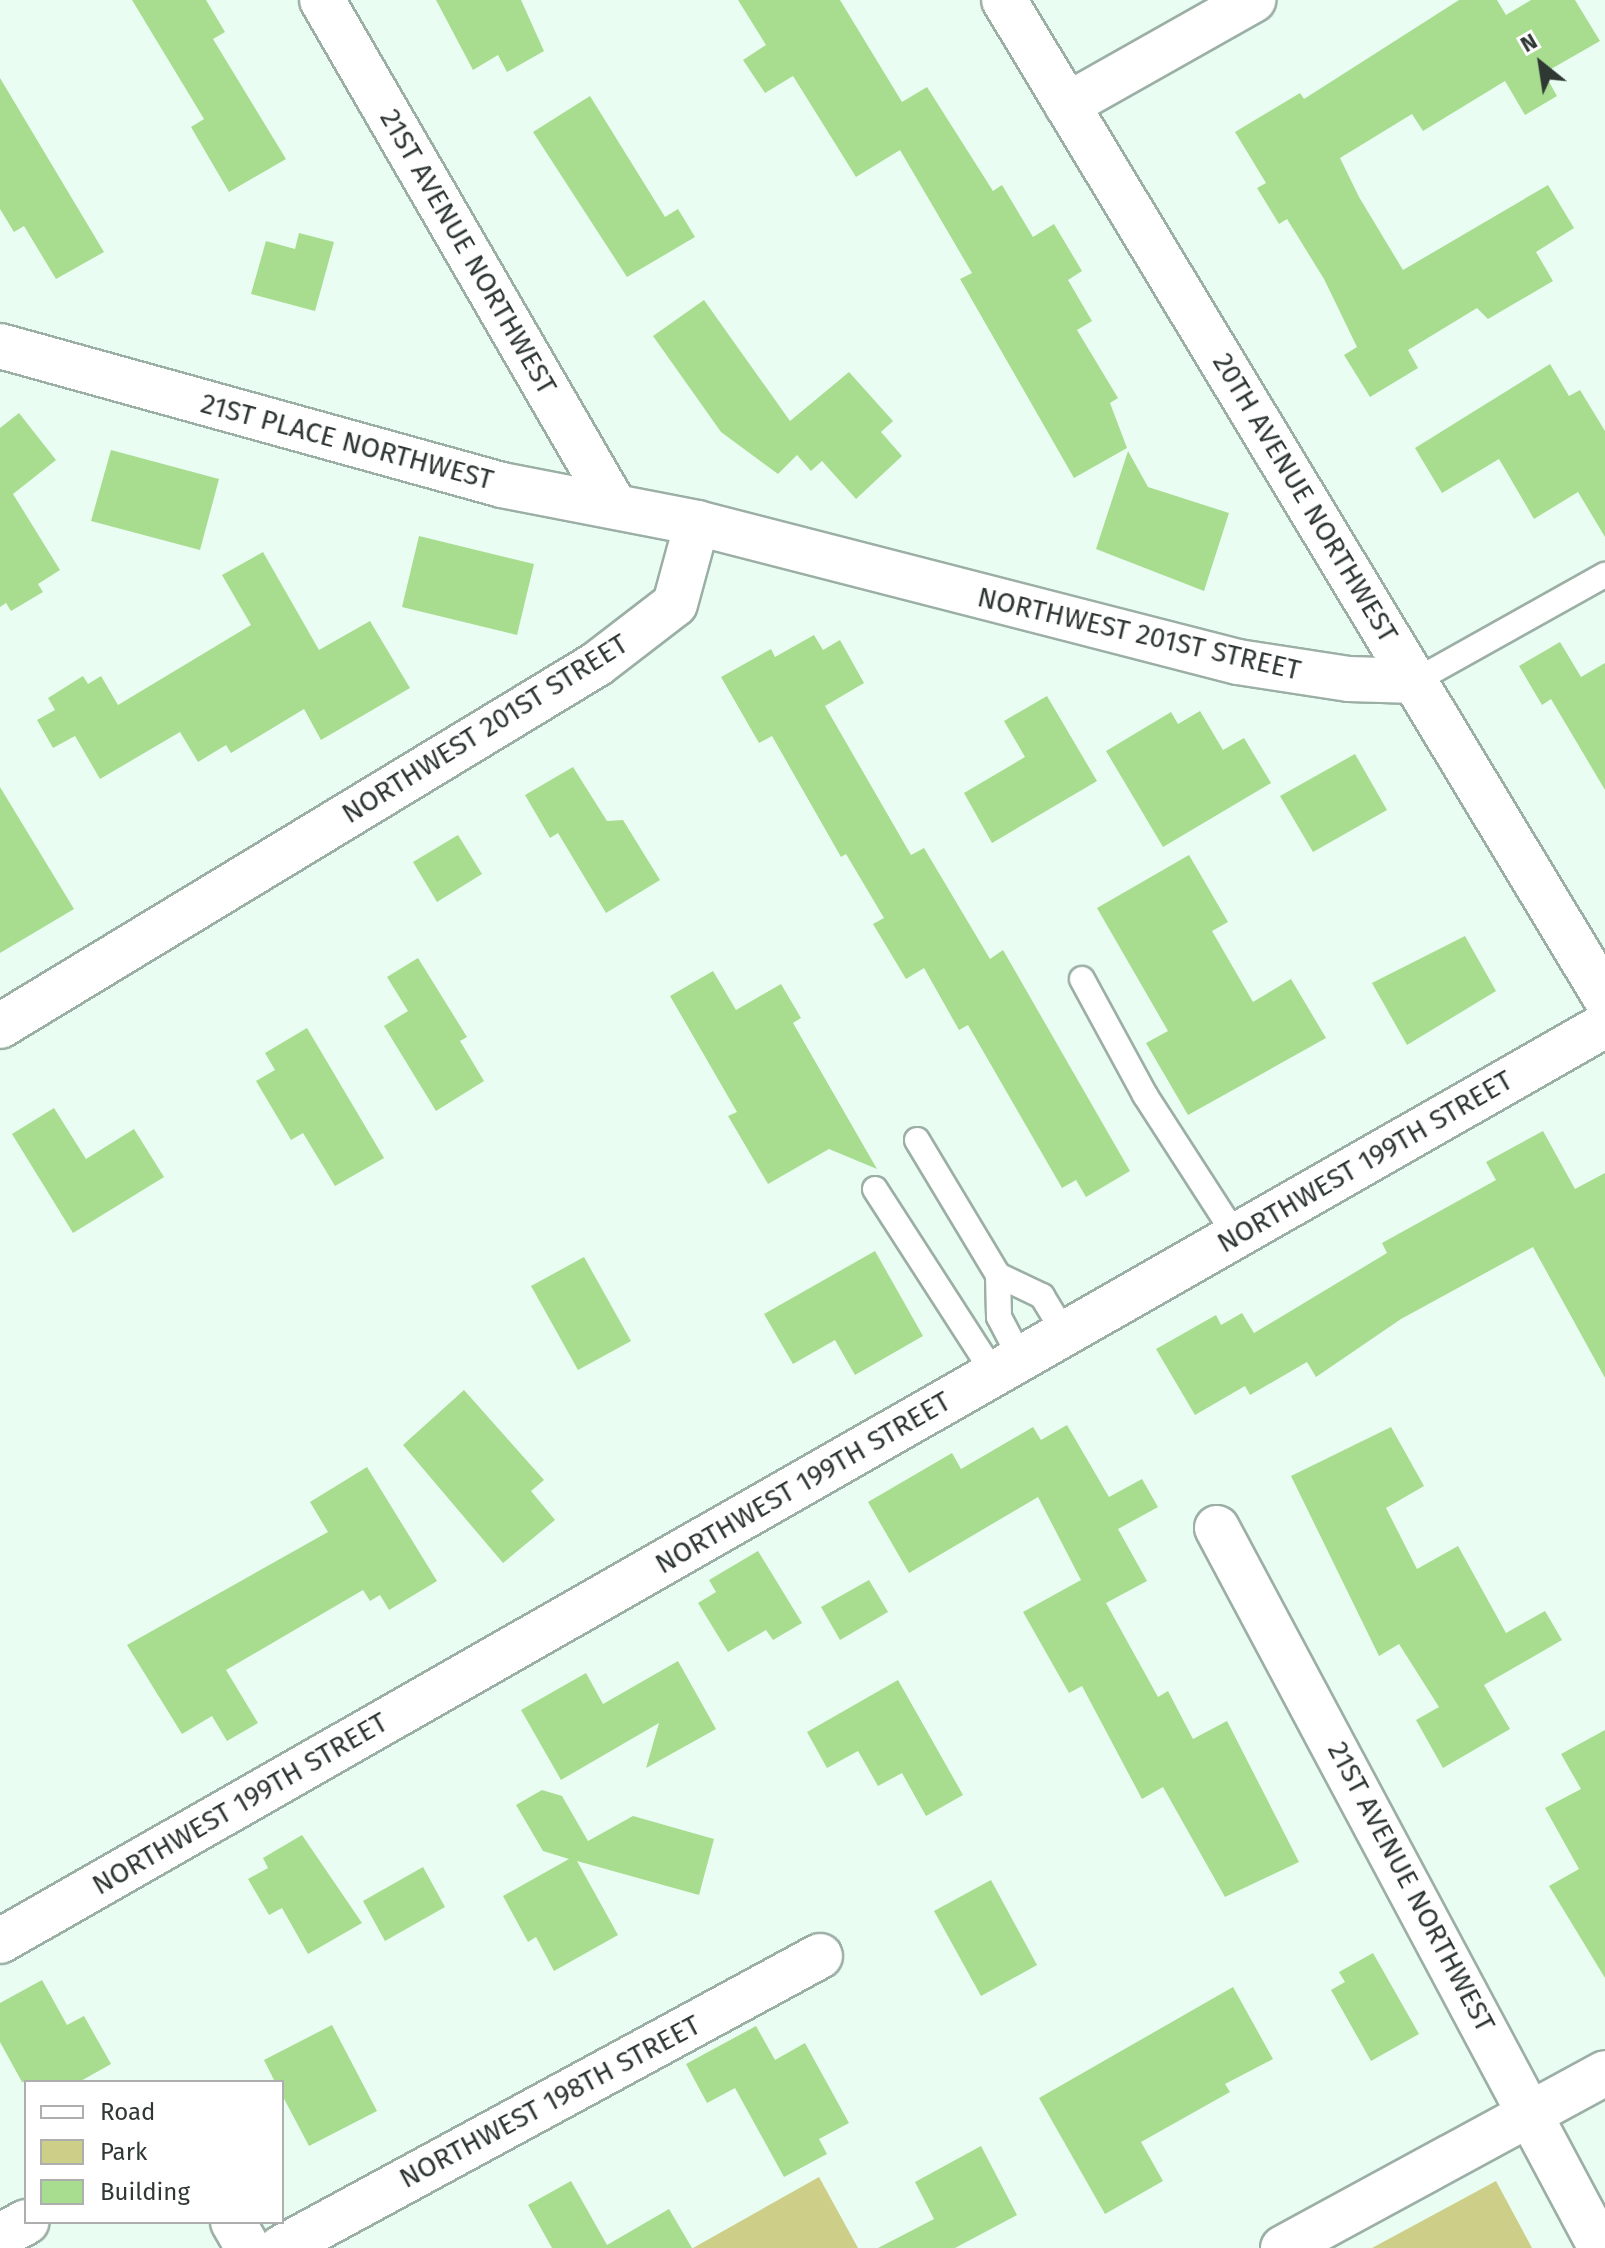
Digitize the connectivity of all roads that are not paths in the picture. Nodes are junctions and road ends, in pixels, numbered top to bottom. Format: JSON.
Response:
{"nodes":[{"id":1,"x":322,"y":0,"type":"edge"},
{"id":2,"x":1004,"y":0,"type":"edge"},
{"id":3,"x":1253,"y":0,"type":"edge"},
{"id":4,"x":1067,"y":105,"type":"junction"},
{"id":5,"x":0,"y":346,"type":"edge"},
{"id":6,"x":614,"y":505,"type":"junction"},
{"id":7,"x":697,"y":523,"type":"junction"},
{"id":8,"x":1605,"y":575,"type":"edge"},
{"id":9,"x":1415,"y":681,"type":"junction"},
{"id":10,"x":1082,"y":979,"type":"dead end"},
{"id":11,"x":1601,"y":982,"type":"edge"},
{"id":12,"x":1605,"y":1025,"type":"edge"},
{"id":13,"x":0,"y":1026,"type":"edge"},
{"id":14,"x":917,"y":1140,"type":"dead end"},
{"id":15,"x":875,"y":1189,"type":"dead end"},
{"id":16,"x":1236,"y":1236,"type":"junction"},
{"id":17,"x":998,"y":1275,"type":"junction"},
{"id":18,"x":1065,"y":1334,"type":"junction"},
{"id":19,"x":1007,"y":1366,"type":"junction"},
{"id":20,"x":1217,"y":1528,"type":"dead end"},
{"id":21,"x":0,"y":1941,"type":"edge"},
{"id":22,"x":820,"y":1956,"type":"dead end"},
{"id":23,"x":1605,"y":2073,"type":"edge"},
{"id":24,"x":1533,"y":2113,"type":"junction"},
{"id":25,"x":24,"y":2223,"type":"edge"},
{"id":26,"x":234,"y":2224,"type":"edge"},
{"id":27,"x":0,"y":2236,"type":"edge"},
{"id":28,"x":248,"y":2248,"type":"edge"},
{"id":29,"x":281,"y":2248,"type":"edge"},
{"id":30,"x":1283,"y":2248,"type":"edge"},
{"id":31,"x":1601,"y":2248,"type":"edge"}],
"edges":[{"from":1,"to":6,"type":"street","name":"21ST AVENUE NORTHWEST"},
{"from":2,"to":4,"type":"street","name":"20TH AVENUE NORTHWEST"},
{"from":3,"to":4,"type":"street"},
{"from":4,"to":9,"type":"street","name":"20TH AVENUE NORTHWEST"},
{"from":5,"to":6,"type":"street","name":"21ST PLACE NORTHWEST"},
{"from":6,"to":7,"type":"street","name":"21ST PLACE NORTHWEST"},
{"from":7,"to":9,"type":"street","name":"NORTHWEST 201ST STREET"},
{"from":7,"to":13,"type":"street","name":"NORTHWEST 201ST STREET"},
{"from":8,"to":9,"type":"lane"},
{"from":9,"to":11,"type":"street","name":"20TH AVENUE NORTHWEST"},
{"from":10,"to":16,"type":"lane"},
{"from":12,"to":16,"type":"street","name":"NORTHWEST 199TH STREET"},
{"from":14,"to":17,"type":"lane"},
{"from":15,"to":19,"type":"lane"},
{"from":16,"to":18,"type":"street","name":"NORTHWEST 199TH STREET"},
{"from":17,"to":18,"type":"lane"},
{"from":17,"to":19,"type":"lane"},
{"from":18,"to":19,"type":"street","name":"NORTHWEST 199TH STREET"},
{"from":19,"to":21,"type":"street","name":"NORTHWEST 199TH STREET"},
{"from":20,"to":24,"type":"street","name":"21ST AVENUE NORTHWEST"},
{"from":22,"to":29,"type":"street","name":"NORTHWEST 198TH STREET"},
{"from":23,"to":24,"type":"street"},
{"from":24,"to":30,"type":"street"},
{"from":24,"to":31,"type":"street","name":"21ST AVENUE NORTHWEST"},
{"from":25,"to":27,"type":"street"},
{"from":26,"to":28,"type":"street"}]}
